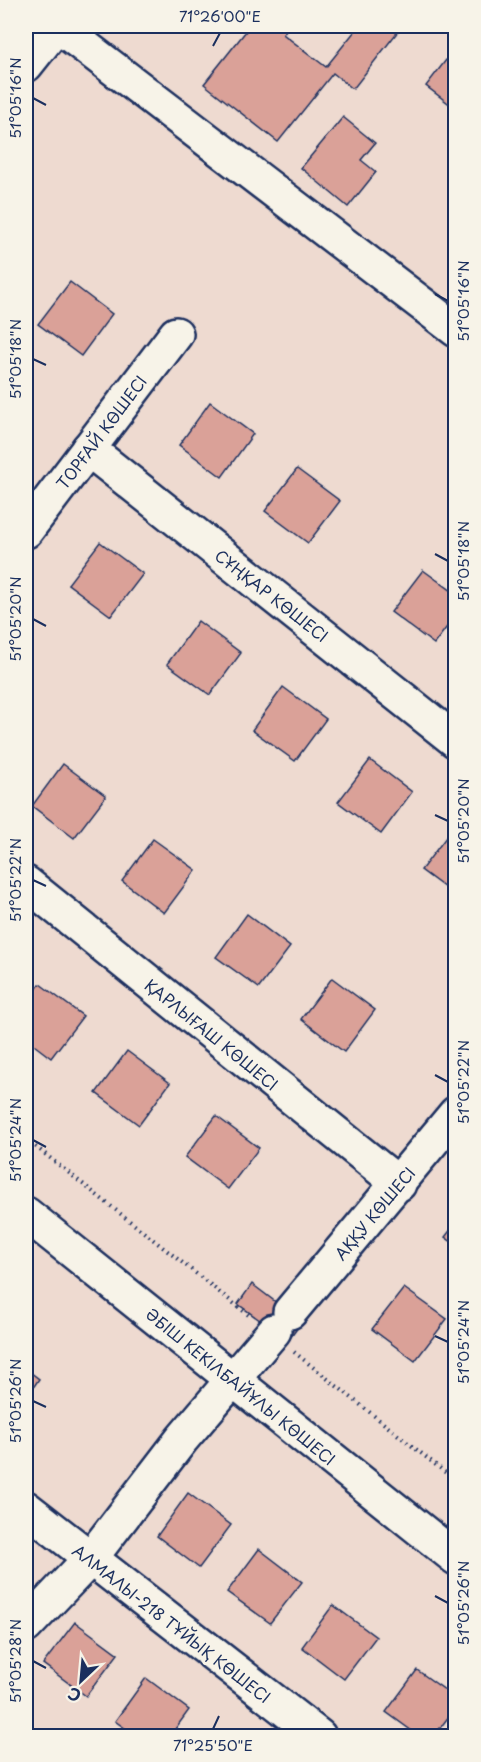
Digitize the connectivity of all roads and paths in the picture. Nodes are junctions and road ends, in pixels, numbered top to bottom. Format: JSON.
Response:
{"nodes":[{"id":1,"x":42,"y":38,"type":"edge"},
{"id":2,"x":456,"y":330,"type":"edge"},
{"id":3,"x":176,"y":334,"type":"dead end"},
{"id":4,"x":88,"y":449,"type":"junction"},
{"id":5,"x":26,"y":531,"type":"edge"},
{"id":6,"x":456,"y":741,"type":"edge"},
{"id":7,"x":26,"y":883,"type":"edge"},
{"id":8,"x":456,"y":1113,"type":"edge"},
{"id":9,"x":26,"y":1139,"type":"edge"},
{"id":10,"x":399,"y":1184,"type":"junction"},
{"id":11,"x":26,"y":1214,"type":"edge"},
{"id":12,"x":279,"y":1326,"type":"junction"},
{"id":13,"x":234,"y":1380,"type":"junction"},
{"id":14,"x":456,"y":1481,"type":"edge"},
{"id":15,"x":383,"y":1500,"type":"junction"},
{"id":16,"x":26,"y":1508,"type":"edge"},
{"id":17,"x":456,"y":1529,"type":"edge"},
{"id":18,"x":456,"y":1558,"type":"edge"},
{"id":19,"x":90,"y":1559,"type":"junction"},
{"id":20,"x":26,"y":1626,"type":"edge"},
{"id":21,"x":319,"y":1737,"type":"edge"}],
"edges":[{"from":1,"to":2,"type":"street"},
{"from":3,"to":4,"type":"street","name":"ТОРҒАЙ КӨШЕСІ"},
{"from":4,"to":5,"type":"street","name":"ТОРҒАЙ КӨШЕСІ"},
{"from":4,"to":6,"type":"street","name":"СҰҢҚАР КӨШЕСІ"},
{"from":7,"to":10,"type":"street","name":"ҚАРЛЫҒАШ КӨШЕСІ"},
{"from":8,"to":10,"type":"street","name":"АҚҚУ КӨШЕСІ"},
{"from":9,"to":12,"type":"path"},
{"from":10,"to":12,"type":"street","name":"АҚҚУ КӨШЕСІ"},
{"from":11,"to":13,"type":"street","name":"ӘБІШ КЕКІЛБАЙҰЛЫ КӨШЕСІ"},
{"from":12,"to":13,"type":"street","name":"АҚҚУ КӨШЕСІ"},
{"from":12,"to":14,"type":"path"},
{"from":13,"to":15,"type":"street","name":"ӘБІШ КЕКІЛБАЙҰЛЫ КӨШЕСІ"},
{"from":13,"to":19,"type":"street","name":"АҚҚУ КӨШЕСІ"},
{"from":15,"to":17,"type":"street"},
{"from":15,"to":18,"type":"street","name":"ӘБІШ КЕКІЛБАЙҰЛЫ КӨШЕСІ"},
{"from":16,"to":19,"type":"street","name":"АЛМАЛЫ-218 ТҰЙЫҚ КӨШЕСІ"},
{"from":19,"to":20,"type":"street","name":"АҚҚУ КӨШЕСІ"},
{"from":19,"to":21,"type":"street","name":"АЛМАЛЫ-218 ТҰЙЫҚ КӨШЕСІ"}]}
